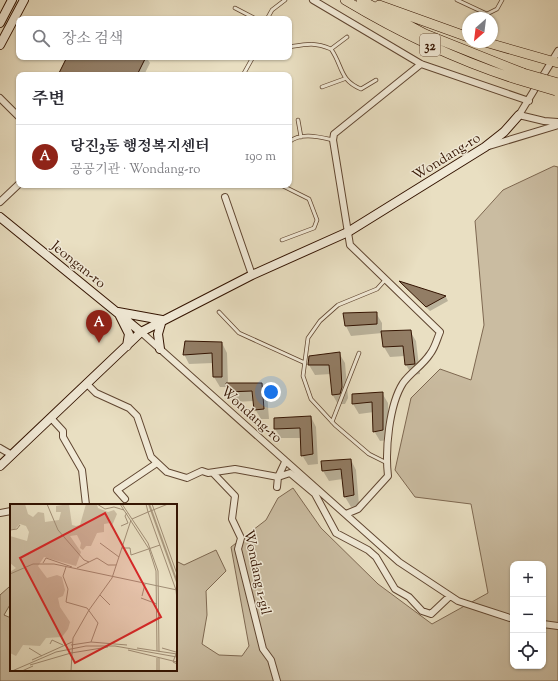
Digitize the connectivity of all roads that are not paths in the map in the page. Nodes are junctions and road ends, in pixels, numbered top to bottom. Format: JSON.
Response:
{"nodes":[{"id":1,"x":12,"y":0,"type":"edge"},
{"id":2,"x":24,"y":0,"type":"edge"},
{"id":3,"x":285,"y":0,"type":"edge"},
{"id":4,"x":313,"y":0,"type":"edge"},
{"id":5,"x":345,"y":0,"type":"edge"},
{"id":6,"x":361,"y":0,"type":"edge"},
{"id":7,"x":368,"y":0,"type":"edge"},
{"id":8,"x":457,"y":0,"type":"edge"},
{"id":9,"x":502,"y":0,"type":"edge"},
{"id":10,"x":235,"y":8,"type":"dead end"},
{"id":11,"x":250,"y":16,"type":"edge"},
{"id":12,"x":269,"y":16,"type":"edge"},
{"id":13,"x":0,"y":23,"type":"edge"},
{"id":14,"x":462,"y":35,"type":"edge"},
{"id":15,"x":347,"y":37,"type":"dead end"},
{"id":16,"x":0,"y":45,"type":"edge"},
{"id":17,"x":292,"y":46,"type":"edge"},
{"id":18,"x":498,"y":46,"type":"edge"},
{"id":19,"x":330,"y":49,"type":"junction"},
{"id":20,"x":558,"y":51,"type":"edge"},
{"id":21,"x":251,"y":60,"type":"edge"},
{"id":22,"x":555,"y":63,"type":"edge"},
{"id":23,"x":421,"y":64,"type":"junction"},
{"id":24,"x":245,"y":72,"type":"edge"},
{"id":25,"x":521,"y":76,"type":"junction"},
{"id":26,"x":344,"y":79,"type":"junction"},
{"id":27,"x":376,"y":80,"type":"dead end"},
{"id":28,"x":322,"y":87,"type":"dead end"},
{"id":29,"x":557,"y":88,"type":"edge"},
{"id":30,"x":0,"y":98,"type":"edge"},
{"id":31,"x":529,"y":101,"type":"junction"},
{"id":32,"x":16,"y":114,"type":"edge"},
{"id":33,"x":520,"y":115,"type":"junction"},
{"id":34,"x":298,"y":120,"type":"dead end"},
{"id":35,"x":558,"y":124,"type":"edge"},
{"id":36,"x":301,"y":137,"type":"junction"},
{"id":37,"x":292,"y":139,"type":"edge"},
{"id":38,"x":332,"y":140,"type":"junction"},
{"id":39,"x":485,"y":147,"type":"junction"},
{"id":40,"x":16,"y":187,"type":"edge"},
{"id":41,"x":287,"y":188,"type":"edge"},
{"id":42,"x":225,"y":197,"type":"dead end"},
{"id":43,"x":0,"y":202,"type":"edge"},
{"id":44,"x":0,"y":217,"type":"edge"},
{"id":45,"x":348,"y":232,"type":"junction"},
{"id":46,"x":282,"y":240,"type":"dead end"},
{"id":47,"x":252,"y":276,"type":"junction"},
{"id":48,"x":386,"y":279,"type":"junction"},
{"id":49,"x":118,"y":312,"type":"junction"},
{"id":50,"x":219,"y":312,"type":"dead end"},
{"id":51,"x":162,"y":320,"type":"junction"},
{"id":52,"x":141,"y":332,"type":"junction"},
{"id":53,"x":127,"y":346,"type":"junction"},
{"id":54,"x":160,"y":349,"type":"junction"},
{"id":55,"x":359,"y":353,"type":"dead end"},
{"id":56,"x":305,"y":363,"type":"junction"},
{"id":57,"x":87,"y":384,"type":"junction"},
{"id":58,"x":51,"y":418,"type":"junction"},
{"id":59,"x":332,"y":422,"type":"junction"},
{"id":60,"x":0,"y":448,"type":"edge"},
{"id":61,"x":12,"y":455,"type":"junction"},
{"id":62,"x":285,"y":462,"type":"junction"},
{"id":63,"x":157,"y":463,"type":"junction"},
{"id":64,"x":387,"y":463,"type":"junction"},
{"id":65,"x":0,"y":466,"type":"edge"},
{"id":66,"x":213,"y":472,"type":"junction"},
{"id":67,"x":278,"y":477,"type":"junction"},
{"id":68,"x":277,"y":487,"type":"dead end"},
{"id":69,"x":125,"y":500,"type":"dead end"},
{"id":70,"x":86,"y":504,"type":"edge"},
{"id":71,"x":10,"y":511,"type":"edge"},
{"id":72,"x":0,"y":513,"type":"edge"},
{"id":73,"x":346,"y":514,"type":"junction"},
{"id":74,"x":450,"y":596,"type":"junction"},
{"id":75,"x":510,"y":618,"type":"edge"},
{"id":76,"x":546,"y":624,"type":"edge"},
{"id":77,"x":558,"y":626,"type":"edge"},
{"id":78,"x":277,"y":681,"type":"edge"}],
"edges":[{"from":1,"to":13,"type":"street"},
{"from":2,"to":16,"type":"street"},
{"from":3,"to":12,"type":"lane"},
{"from":4,"to":23,"type":"street"},
{"from":5,"to":25,"type":"main road","number":"32"},
{"from":6,"to":25,"type":"main road","number":"32"},
{"from":7,"to":14,"type":"main road"},
{"from":8,"to":9,"type":"lane"},
{"from":10,"to":11,"type":"lane"},
{"from":15,"to":19,"type":"lane"},
{"from":17,"to":19,"type":"lane"},
{"from":18,"to":22,"type":"main road"},
{"from":19,"to":26,"type":"lane"},
{"from":20,"to":22,"type":"street"},
{"from":21,"to":24,"type":"lane"},
{"from":22,"to":31,"type":"street"},
{"from":23,"to":31,"type":"street"},
{"from":23,"to":38,"type":"street"},
{"from":25,"to":29,"type":"main road","number":"32","bridge":true},
{"from":26,"to":27,"type":"lane"},
{"from":26,"to":28,"type":"lane"},
{"from":30,"to":32,"type":"street"},
{"from":31,"to":33,"type":"street"},
{"from":33,"to":35,"type":"street"},
{"from":33,"to":39,"type":"street","name":"Wondang-ro"},
{"from":34,"to":36,"type":"lane"},
{"from":35,"to":39,"type":"street"},
{"from":36,"to":37,"type":"lane"},
{"from":36,"to":38,"type":"lane"},
{"from":38,"to":45,"type":"street"},
{"from":39,"to":45,"type":"street","name":"Wondang-ro"},
{"from":40,"to":43,"type":"street"},
{"from":41,"to":46,"type":"lane"},
{"from":42,"to":47,"type":"street"},
{"from":44,"to":49,"type":"street","name":"Jeongan-ro"},
{"from":45,"to":47,"type":"street","name":"Wondang-ro"},
{"from":45,"to":48,"type":"street"},
{"from":47,"to":51,"type":"street","name":"Wondang-ro"},
{"from":48,"to":56,"type":"lane"},
{"from":48,"to":64,"type":"street"},
{"from":49,"to":51,"type":"street"},
{"from":49,"to":52,"type":"street","name":"Jeongan-ro"},
{"from":49,"to":53,"type":"street"},
{"from":50,"to":56,"type":"lane"},
{"from":51,"to":52,"type":"street","name":"Wondang-ro"},
{"from":51,"to":54,"type":"street"},
{"from":52,"to":53,"type":"street","name":"Wondang-ro"},
{"from":52,"to":54,"type":"street","name":"Wondang-ro"},
{"from":53,"to":57,"type":"street","name":"Wondang-ro"},
{"from":54,"to":62,"type":"street","name":"Wondang-ro"},
{"from":55,"to":59,"type":"lane"},
{"from":56,"to":59,"type":"lane"},
{"from":57,"to":58,"type":"street","name":"Wondang-ro"},
{"from":57,"to":63,"type":"street"},
{"from":58,"to":61,"type":"street","name":"Wondang-ro"},
{"from":58,"to":70,"type":"street"},
{"from":59,"to":64,"type":"lane"},
{"from":60,"to":61,"type":"street"},
{"from":61,"to":65,"type":"street","name":"Wondang-ro"},
{"from":62,"to":67,"type":"street"},
{"from":62,"to":73,"type":"street","name":"Wondang-ro"},
{"from":63,"to":66,"type":"street"},
{"from":63,"to":69,"type":"street"},
{"from":64,"to":73,"type":"street"},
{"from":66,"to":67,"type":"street"},
{"from":66,"to":78,"type":"street","name":"Wondang 1-gil"},
{"from":67,"to":68,"type":"street"},
{"from":67,"to":74,"type":"street"},
{"from":71,"to":72,"type":"street"},
{"from":73,"to":74,"type":"street","name":"Wondang-ro"},
{"from":74,"to":75,"type":"street","name":"Wondang-ro"},
{"from":76,"to":77,"type":"street"}]}
